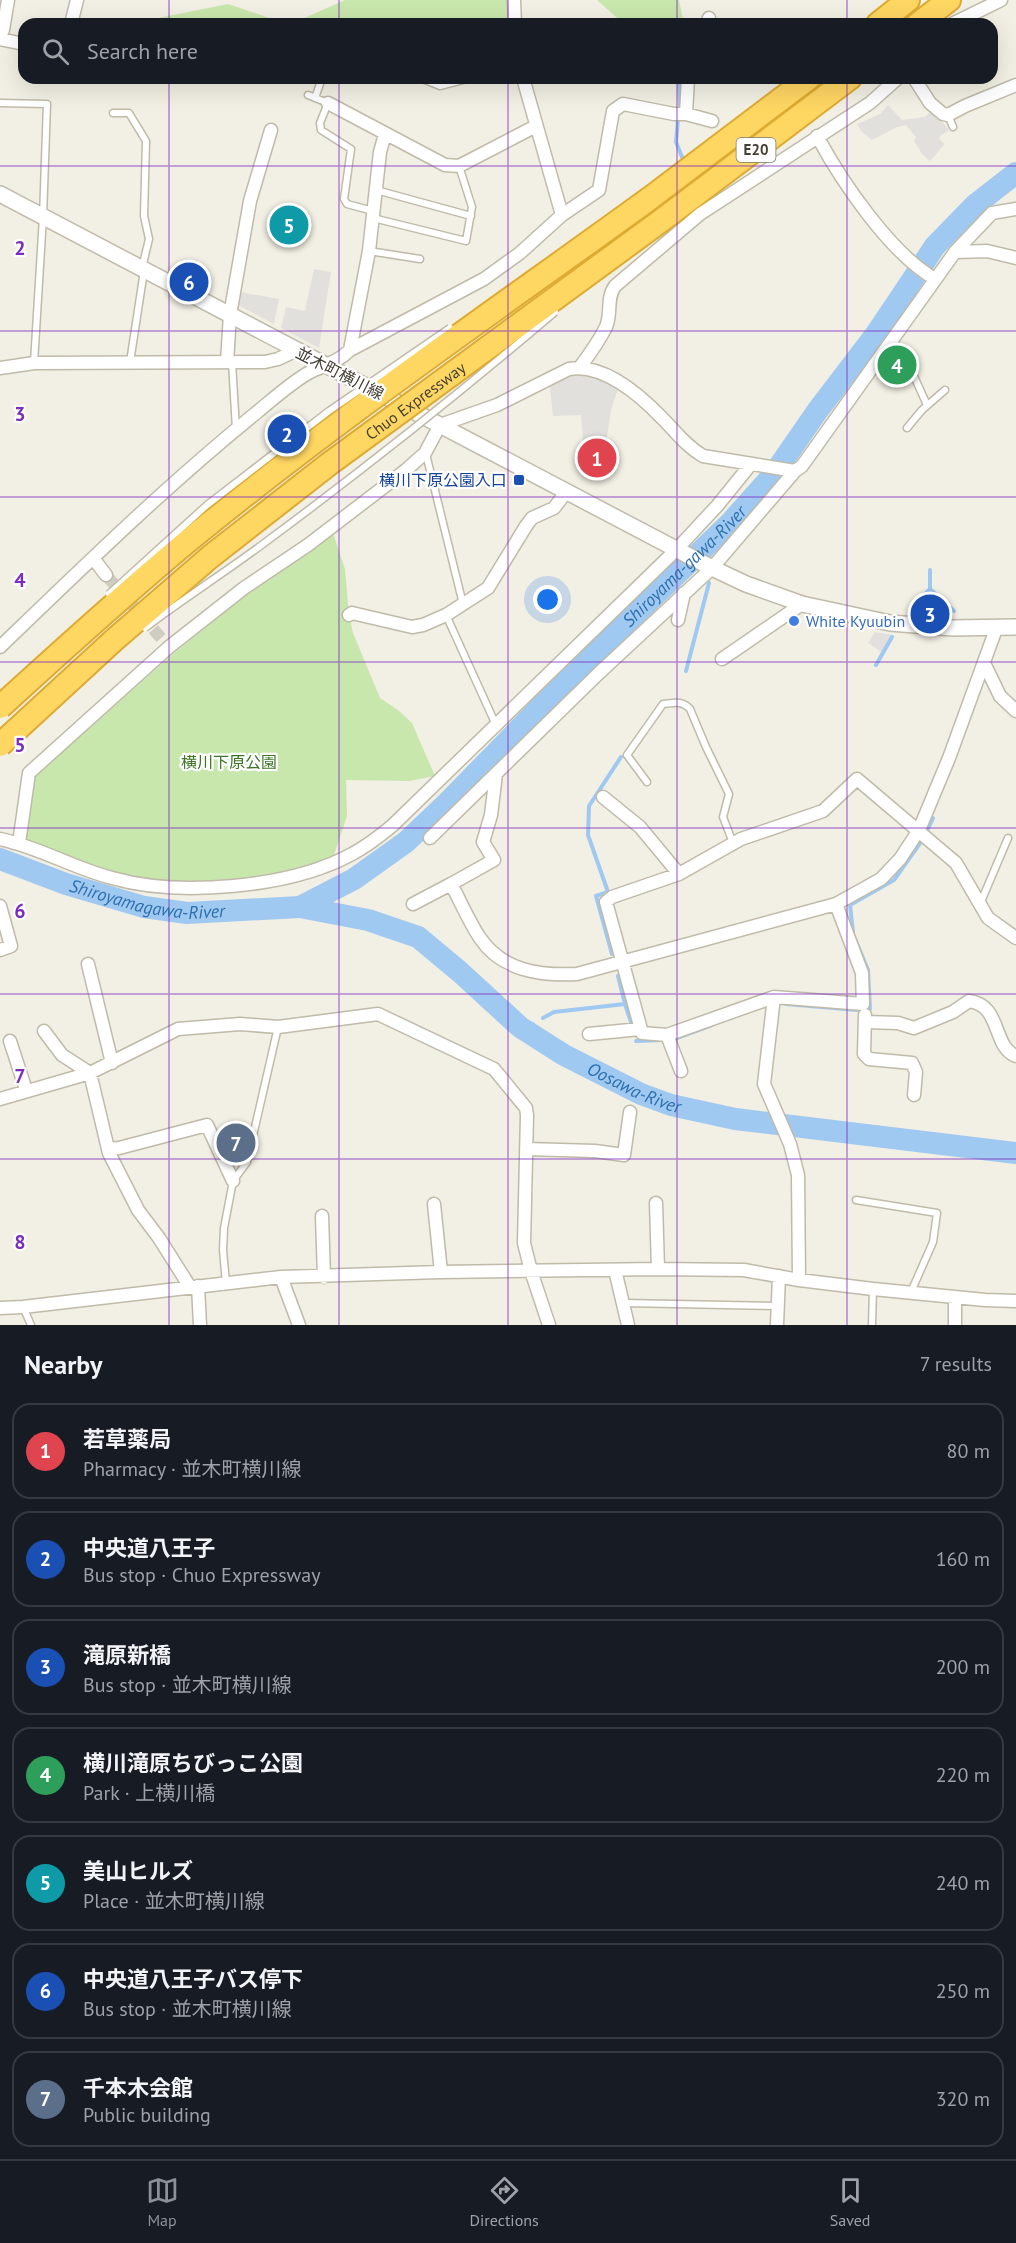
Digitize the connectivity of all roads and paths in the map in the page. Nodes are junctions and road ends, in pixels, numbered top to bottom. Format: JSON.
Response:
{"nodes":[{"id":1,"x":8,"y":0,"type":"edge"},
{"id":2,"x":77,"y":0,"type":"edge"},
{"id":3,"x":514,"y":0,"type":"edge"},
{"id":4,"x":908,"y":0,"type":"edge"},
{"id":5,"x":949,"y":0,"type":"edge"},
{"id":6,"x":1001,"y":0,"type":"edge"},
{"id":7,"x":72,"y":18,"type":"edge"},
{"id":8,"x":515,"y":18,"type":"edge"},
{"id":9,"x":886,"y":18,"type":"edge"},
{"id":10,"x":926,"y":18,"type":"edge"},
{"id":11,"x":964,"y":18,"type":"edge"},
{"id":12,"x":0,"y":38,"type":"edge"},
{"id":13,"x":18,"y":42,"type":"edge"},
{"id":14,"x":320,"y":84,"type":"edge"},
{"id":15,"x":525,"y":84,"type":"edge"},
{"id":16,"x":688,"y":84,"type":"edge"},
{"id":17,"x":801,"y":84,"type":"edge"},
{"id":18,"x":842,"y":84,"type":"edge"},
{"id":19,"x":891,"y":84,"type":"edge"},
{"id":20,"x":918,"y":84,"type":"edge"},
{"id":21,"x":1016,"y":85,"type":"edge"},
{"id":22,"x":308,"y":95,"type":"dead end"},
{"id":23,"x":315,"y":98,"type":"junction"},
{"id":24,"x":0,"y":103,"type":"edge"},
{"id":25,"x":327,"y":103,"type":"junction"},
{"id":26,"x":113,"y":113,"type":"dead end"},
{"id":27,"x":686,"y":114,"type":"junction"},
{"id":28,"x":948,"y":115,"type":"junction"},
{"id":29,"x":712,"y":121,"type":"dead end"},
{"id":30,"x":536,"y":126,"type":"junction"},
{"id":31,"x":953,"y":127,"type":"dead end"},
{"id":32,"x":271,"y":130,"type":"dead end"},
{"id":33,"x":385,"y":134,"type":"junction"},
{"id":34,"x":817,"y":136,"type":"junction"},
{"id":35,"x":459,"y":166,"type":"junction"},
{"id":36,"x":376,"y":190,"type":"junction"},
{"id":37,"x":0,"y":194,"type":"edge"},
{"id":38,"x":649,"y":199,"type":"junction"},
{"id":39,"x":1016,"y":209,"type":"edge"},
{"id":40,"x":373,"y":214,"type":"junction"},
{"id":41,"x":562,"y":215,"type":"junction"},
{"id":42,"x":471,"y":216,"type":"junction"},
{"id":43,"x":43,"y":217,"type":"junction"},
{"id":44,"x":662,"y":220,"type":"junction"},
{"id":45,"x":369,"y":250,"type":"junction"},
{"id":46,"x":955,"y":252,"type":"junction"},
{"id":47,"x":1016,"y":258,"type":"edge"},
{"id":48,"x":420,"y":259,"type":"dead end"},
{"id":49,"x":143,"y":270,"type":"junction"},
{"id":50,"x":532,"y":274,"type":"dead end"},
{"id":51,"x":933,"y":278,"type":"junction"},
{"id":52,"x":590,"y":282,"type":"dead end"},
{"id":53,"x":563,"y":305,"type":"dead end"},
{"id":54,"x":230,"y":315,"type":"junction"},
{"id":55,"x":454,"y":326,"type":"dead end"},
{"id":56,"x":350,"y":350,"type":"junction"},
{"id":57,"x":295,"y":351,"type":"junction"},
{"id":58,"x":229,"y":362,"type":"junction"},
{"id":59,"x":876,"y":362,"type":"junction"},
{"id":60,"x":34,"y":363,"type":"junction"},
{"id":61,"x":130,"y":363,"type":"junction"},
{"id":62,"x":327,"y":366,"type":"junction"},
{"id":63,"x":580,"y":367,"type":"junction"},
{"id":64,"x":0,"y":368,"type":"edge"},
{"id":65,"x":945,"y":390,"type":"dead end"},
{"id":66,"x":927,"y":405,"type":"junction"},
{"id":67,"x":440,"y":425,"type":"junction"},
{"id":68,"x":907,"y":428,"type":"dead end"},
{"id":69,"x":236,"y":430,"type":"junction"},
{"id":70,"x":425,"y":453,"type":"junction"},
{"id":71,"x":755,"y":464,"type":"junction"},
{"id":72,"x":791,"y":471,"type":"junction"},
{"id":73,"x":567,"y":491,"type":"junction"},
{"id":74,"x":679,"y":550,"type":"junction"},
{"id":75,"x":93,"y":558,"type":"junction"},
{"id":76,"x":709,"y":566,"type":"junction"},
{"id":77,"x":106,"y":574,"type":"tunnel mouth"},
{"id":78,"x":684,"y":593,"type":"junction"},
{"id":79,"x":106,"y":596,"type":"dead end"},
{"id":80,"x":802,"y":604,"type":"junction"},
{"id":81,"x":464,"y":605,"type":"junction"},
{"id":82,"x":349,"y":615,"type":"dead end"},
{"id":83,"x":446,"y":615,"type":"junction"},
{"id":84,"x":678,"y":620,"type":"dead end"},
{"id":85,"x":1016,"y":627,"type":"edge"},
{"id":86,"x":996,"y":629,"type":"junction"},
{"id":87,"x":74,"y":630,"type":"dead end"},
{"id":88,"x":141,"y":631,"type":"dead end"},
{"id":89,"x":0,"y":647,"type":"edge"},
{"id":90,"x":112,"y":652,"type":"dead end"},
{"id":91,"x":722,"y":659,"type":"dead end"},
{"id":92,"x":984,"y":665,"type":"junction"},
{"id":93,"x":0,"y":707,"type":"edge"},
{"id":94,"x":36,"y":710,"type":"junction"},
{"id":95,"x":1016,"y":711,"type":"edge"},
{"id":96,"x":496,"y":725,"type":"junction"},
{"id":97,"x":0,"y":745,"type":"edge"},
{"id":98,"x":496,"y":774,"type":"junction"},
{"id":99,"x":647,"y":782,"type":"dead end"},
{"id":100,"x":603,"y":797,"type":"dead end"},
{"id":101,"x":919,"y":830,"type":"junction"},
{"id":102,"x":430,"y":838,"type":"dead end"},
{"id":103,"x":1008,"y":838,"type":"dead end"},
{"id":104,"x":0,"y":839,"type":"edge"},
{"id":105,"x":19,"y":843,"type":"junction"},
{"id":106,"x":733,"y":843,"type":"junction"},
{"id":107,"x":679,"y":874,"type":"junction"},
{"id":108,"x":451,"y":884,"type":"junction"},
{"id":109,"x":413,"y":904,"type":"dead end"},
{"id":110,"x":836,"y":904,"type":"junction"},
{"id":111,"x":980,"y":904,"type":"junction"},
{"id":112,"x":0,"y":906,"type":"edge"},
{"id":113,"x":1016,"y":938,"type":"edge"},
{"id":114,"x":0,"y":950,"type":"edge"},
{"id":115,"x":622,"y":963,"type":"junction"},
{"id":116,"x":88,"y":964,"type":"dead end"},
{"id":117,"x":774,"y":997,"type":"junction"},
{"id":118,"x":863,"y":1004,"type":"junction"},
{"id":119,"x":866,"y":1022,"type":"junction"},
{"id":120,"x":279,"y":1026,"type":"junction"},
{"id":121,"x":640,"y":1029,"type":"junction"},
{"id":122,"x":44,"y":1031,"type":"dead end"},
{"id":123,"x":589,"y":1034,"type":"dead end"},
{"id":124,"x":667,"y":1035,"type":"junction"},
{"id":125,"x":10,"y":1041,"type":"dead end"},
{"id":126,"x":1016,"y":1056,"type":"edge"},
{"id":127,"x":112,"y":1063,"type":"junction"},
{"id":128,"x":681,"y":1071,"type":"dead end"},
{"id":129,"x":90,"y":1073,"type":"junction"},
{"id":130,"x":26,"y":1090,"type":"junction"},
{"id":131,"x":914,"y":1095,"type":"dead end"},
{"id":132,"x":0,"y":1099,"type":"edge"},
{"id":133,"x":630,"y":1112,"type":"dead end"},
{"id":134,"x":108,"y":1149,"type":"junction"},
{"id":135,"x":526,"y":1149,"type":"junction"},
{"id":136,"x":233,"y":1181,"type":"junction"},
{"id":137,"x":856,"y":1200,"type":"dead end"},
{"id":138,"x":656,"y":1203,"type":"dead end"},
{"id":139,"x":434,"y":1204,"type":"dead end"},
{"id":140,"x":322,"y":1216,"type":"dead end"},
{"id":141,"x":658,"y":1269,"type":"junction"},
{"id":142,"x":615,"y":1270,"type":"junction"},
{"id":143,"x":441,"y":1272,"type":"junction"},
{"id":144,"x":531,"y":1272,"type":"junction"},
{"id":145,"x":779,"y":1276,"type":"junction"},
{"id":146,"x":281,"y":1277,"type":"junction"},
{"id":147,"x":324,"y":1277,"type":"junction"},
{"id":148,"x":799,"y":1280,"type":"junction"},
{"id":149,"x":226,"y":1283,"type":"junction"},
{"id":150,"x":194,"y":1287,"type":"junction"},
{"id":151,"x":873,"y":1289,"type":"junction"},
{"id":152,"x":911,"y":1292,"type":"junction"},
{"id":153,"x":955,"y":1297,"type":"junction"},
{"id":154,"x":1016,"y":1301,"type":"edge"},
{"id":155,"x":623,"y":1303,"type":"junction"},
{"id":156,"x":778,"y":1306,"type":"junction"},
{"id":157,"x":22,"y":1307,"type":"junction"},
{"id":158,"x":0,"y":1308,"type":"edge"},
{"id":159,"x":31,"y":1325,"type":"edge"},
{"id":160,"x":200,"y":1325,"type":"edge"},
{"id":161,"x":299,"y":1325,"type":"edge"},
{"id":162,"x":549,"y":1325,"type":"edge"},
{"id":163,"x":628,"y":1325,"type":"edge"},
{"id":164,"x":777,"y":1325,"type":"edge"},
{"id":165,"x":872,"y":1325,"type":"edge"},
{"id":166,"x":955,"y":1325,"type":"edge"}],
"edges":[{"from":1,"to":12,"type":"street"},
{"from":2,"to":7,"type":"street"},
{"from":3,"to":8,"type":"street"},
{"from":4,"to":9,"type":"highway"},
{"from":5,"to":10,"type":"highway"},
{"from":6,"to":11,"type":"street"},
{"from":12,"to":13,"type":"street"},
{"from":14,"to":23,"type":"lane"},
{"from":15,"to":30,"type":"street"},
{"from":16,"to":27,"type":"street"},
{"from":17,"to":38,"type":"highway","name":"Chuo Expressway","number":"E20"},
{"from":18,"to":44,"type":"highway","name":"Chuo Expressway","number":"E20"},
{"from":19,"to":34,"type":"street"},
{"from":20,"to":28,"type":"street"},
{"from":21,"to":28,"type":"street"},
{"from":22,"to":23,"type":"lane"},
{"from":23,"to":25,"type":"lane"},
{"from":24,"to":43,"type":"lane"},
{"from":25,"to":33,"type":"street"},
{"from":25,"to":40,"type":"lane"},
{"from":26,"to":49,"type":"lane"},
{"from":27,"to":29,"type":"street"},
{"from":27,"to":41,"type":"street"},
{"from":28,"to":31,"type":"lane"},
{"from":30,"to":35,"type":"street"},
{"from":30,"to":41,"type":"street"},
{"from":32,"to":54,"type":"street"},
{"from":33,"to":35,"type":"street"},
{"from":33,"to":36,"type":"street"},
{"from":34,"to":51,"type":"street"},
{"from":34,"to":63,"type":"street"},
{"from":35,"to":42,"type":"lane"},
{"from":36,"to":40,"type":"street"},
{"from":36,"to":42,"type":"lane"},
{"from":37,"to":43,"type":"street","name":"並木町横川線"},
{"from":38,"to":50,"type":"lane","bridge":true},
{"from":38,"to":93,"type":"highway","name":"Chuo Expressway","number":"E20","bridge":true},
{"from":39,"to":46,"type":"street"},
{"from":40,"to":42,"type":"lane"},
{"from":40,"to":45,"type":"street"},
{"from":41,"to":56,"type":"street"},
{"from":43,"to":49,"type":"street","name":"並木町横川線"},
{"from":43,"to":60,"type":"lane"},
{"from":44,"to":52,"type":"lane","bridge":true},
{"from":44,"to":94,"type":"highway","name":"Chuo Expressway","number":"E20","bridge":true},
{"from":45,"to":48,"type":"lane"},
{"from":45,"to":56,"type":"street"},
{"from":46,"to":47,"type":"street"},
{"from":46,"to":51,"type":"street"},
{"from":49,"to":54,"type":"street","name":"並木町横川線"},
{"from":49,"to":61,"type":"lane"},
{"from":51,"to":59,"type":"street"},
{"from":53,"to":88,"type":"lane","bridge":true},
{"from":54,"to":57,"type":"street","name":"並木町横川線"},
{"from":54,"to":58,"type":"street"},
{"from":55,"to":79,"type":"lane","bridge":true},
{"from":56,"to":62,"type":"street"},
{"from":57,"to":58,"type":"street"},
{"from":57,"to":62,"type":"street","name":"並木町横川線"},
{"from":58,"to":61,"type":"street"},
{"from":58,"to":69,"type":"lane"},
{"from":59,"to":66,"type":"lane"},
{"from":59,"to":72,"type":"street"},
{"from":60,"to":61,"type":"street"},
{"from":60,"to":64,"type":"street"},
{"from":62,"to":67,"type":"street","name":"並木町横川線"},
{"from":62,"to":69,"type":"street"},
{"from":63,"to":67,"type":"street"},
{"from":63,"to":71,"type":"street"},
{"from":65,"to":66,"type":"lane"},
{"from":66,"to":68,"type":"lane"},
{"from":67,"to":70,"type":"street"},
{"from":67,"to":73,"type":"street","name":"並木町横川線"},
{"from":69,"to":75,"type":"street"},
{"from":70,"to":81,"type":"lane"},
{"from":70,"to":105,"type":"street"},
{"from":71,"to":72,"type":"street"},
{"from":71,"to":74,"type":"street"},
{"from":72,"to":76,"type":"street"},
{"from":73,"to":74,"type":"street","name":"並木町横川線"},
{"from":73,"to":81,"type":"street"},
{"from":74,"to":76,"type":"street","name":"並木町横川線"},
{"from":74,"to":96,"type":"street"},
{"from":75,"to":77,"type":"street"},
{"from":75,"to":89,"type":"street"},
{"from":76,"to":78,"type":"street"},
{"from":76,"to":80,"type":"street"},
{"from":78,"to":84,"type":"street"},
{"from":78,"to":98,"type":"street"},
{"from":80,"to":86,"type":"street"},
{"from":80,"to":91,"type":"street"},
{"from":81,"to":83,"type":"street"},
{"from":82,"to":83,"type":"street"},
{"from":83,"to":96,"type":"lane"},
{"from":85,"to":86,"type":"street"},
{"from":86,"to":92,"type":"street"},
{"from":87,"to":93,"type":"lane","bridge":true},
{"from":90,"to":94,"type":"lane","bridge":true},
{"from":92,"to":95,"type":"street"},
{"from":92,"to":101,"type":"street"},
{"from":94,"to":97,"type":"highway","name":"Chuo Expressway","number":"E20","bridge":true},
{"from":96,"to":105,"type":"street"},
{"from":98,"to":102,"type":"street"},
{"from":98,"to":108,"type":"street"},
{"from":99,"to":106,"type":"lane"},
{"from":100,"to":107,"type":"street"},
{"from":101,"to":106,"type":"street"},
{"from":101,"to":110,"type":"street"},
{"from":101,"to":111,"type":"street"},
{"from":103,"to":111,"type":"lane"},
{"from":104,"to":105,"type":"street"},
{"from":106,"to":107,"type":"street"},
{"from":107,"to":115,"type":"street"},
{"from":108,"to":109,"type":"street"},
{"from":108,"to":115,"type":"street"},
{"from":110,"to":115,"type":"street"},
{"from":110,"to":118,"type":"street"},
{"from":111,"to":113,"type":"street"},
{"from":112,"to":114,"type":"street"},
{"from":115,"to":121,"type":"street"},
{"from":116,"to":127,"type":"street"},
{"from":117,"to":118,"type":"street"},
{"from":117,"to":124,"type":"street"},
{"from":117,"to":148,"type":"street"},
{"from":118,"to":119,"type":"street"},
{"from":119,"to":126,"type":"street"},
{"from":119,"to":131,"type":"street"},
{"from":120,"to":127,"type":"street"},
{"from":120,"to":135,"type":"street"},
{"from":120,"to":136,"type":"lane"},
{"from":121,"to":123,"type":"street"},
{"from":121,"to":124,"type":"street"},
{"from":122,"to":129,"type":"street"},
{"from":124,"to":128,"type":"street"},
{"from":125,"to":130,"type":"street"},
{"from":127,"to":129,"type":"street"},
{"from":129,"to":130,"type":"street"},
{"from":129,"to":134,"type":"street"},
{"from":130,"to":132,"type":"street"},
{"from":133,"to":135,"type":"street"},
{"from":134,"to":136,"type":"street"},
{"from":134,"to":150,"type":"street"},
{"from":135,"to":144,"type":"street"},
{"from":136,"to":149,"type":"lane"},
{"from":137,"to":152,"type":"lane"},
{"from":138,"to":141,"type":"street"},
{"from":139,"to":143,"type":"street"},
{"from":140,"to":147,"type":"street"},
{"from":141,"to":142,"type":"street"},
{"from":141,"to":145,"type":"street"},
{"from":142,"to":144,"type":"street"},
{"from":142,"to":155,"type":"street"},
{"from":143,"to":144,"type":"street"},
{"from":143,"to":147,"type":"street"},
{"from":144,"to":162,"type":"street"},
{"from":145,"to":148,"type":"street"},
{"from":145,"to":156,"type":"street"},
{"from":146,"to":147,"type":"street"},
{"from":146,"to":149,"type":"street"},
{"from":146,"to":161,"type":"street"},
{"from":148,"to":151,"type":"street"},
{"from":149,"to":150,"type":"street"},
{"from":150,"to":157,"type":"street"},
{"from":150,"to":160,"type":"street"},
{"from":151,"to":152,"type":"street"},
{"from":151,"to":165,"type":"lane"},
{"from":152,"to":153,"type":"street"},
{"from":153,"to":154,"type":"street"},
{"from":153,"to":166,"type":"street"},
{"from":155,"to":156,"type":"lane"},
{"from":155,"to":163,"type":"street"},
{"from":156,"to":164,"type":"street"},
{"from":157,"to":158,"type":"street"},
{"from":157,"to":159,"type":"lane"}]}
